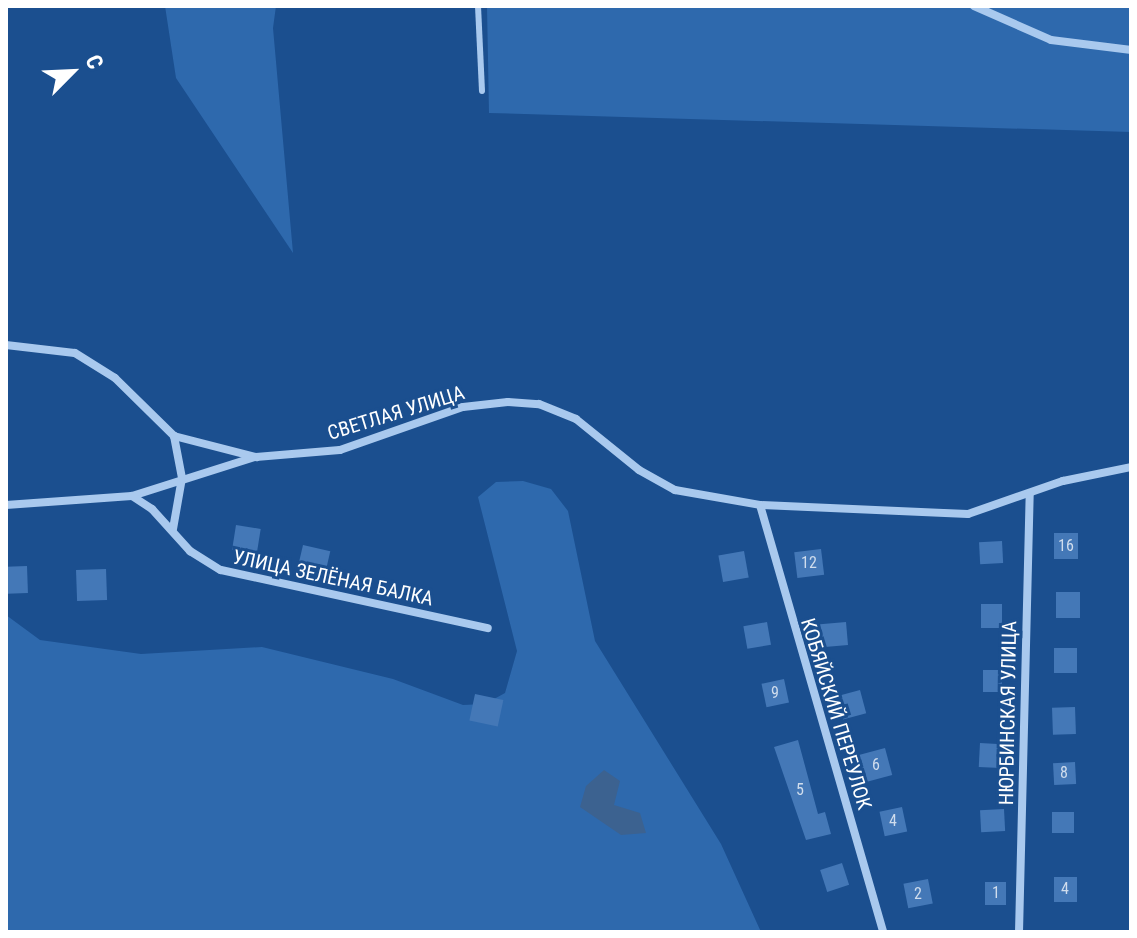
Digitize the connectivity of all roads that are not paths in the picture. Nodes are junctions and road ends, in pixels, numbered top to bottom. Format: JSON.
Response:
{"nodes":[{"id":1,"x":478,"y":6,"type":"edge"},
{"id":2,"x":974,"y":6,"type":"edge"},
{"id":3,"x":1131,"y":50,"type":"edge"},
{"id":4,"x":482,"y":91,"type":"dead end"},
{"id":5,"x":6,"y":345,"type":"edge"},
{"id":6,"x":174,"y":436,"type":"junction"},
{"id":7,"x":256,"y":457,"type":"junction"},
{"id":8,"x":1131,"y":467,"type":"edge"},
{"id":9,"x":182,"y":478,"type":"junction"},
{"id":10,"x":1030,"y":494,"type":"junction"},
{"id":11,"x":132,"y":496,"type":"junction"},
{"id":12,"x":6,"y":505,"type":"edge"},
{"id":13,"x":760,"y":505,"type":"junction"},
{"id":14,"x":173,"y":529,"type":"junction"},
{"id":15,"x":488,"y":628,"type":"dead end"},
{"id":16,"x":883,"y":932,"type":"edge"},
{"id":17,"x":1019,"y":932,"type":"edge"}],
"edges":[{"from":1,"to":4,"type":"lane"},
{"from":2,"to":3,"type":"street"},
{"from":5,"to":6,"type":"street"},
{"from":6,"to":7,"type":"street","name":"СВЕТЛАЯ УЛИЦА"},
{"from":6,"to":9,"type":"street"},
{"from":7,"to":9,"type":"street"},
{"from":7,"to":13,"type":"street","name":"СВЕТЛАЯ УЛИЦА"},
{"from":8,"to":10,"type":"street","name":"СВЕТЛАЯ УЛИЦА"},
{"from":9,"to":11,"type":"street"},
{"from":9,"to":14,"type":"street"},
{"from":10,"to":13,"type":"street","name":"СВЕТЛАЯ УЛИЦА"},
{"from":10,"to":17,"type":"street","name":"НЮРБИНСКАЯ УЛИЦА"},
{"from":11,"to":12,"type":"street"},
{"from":11,"to":14,"type":"street","name":"УЛИЦА ЗЕЛЁНАЯ БАЛКА"},
{"from":13,"to":16,"type":"street","name":"КОБЯЙСКИЙ ПЕРЕУЛОК"},
{"from":14,"to":15,"type":"street","name":"УЛИЦА ЗЕЛЁНАЯ БАЛКА"}]}
